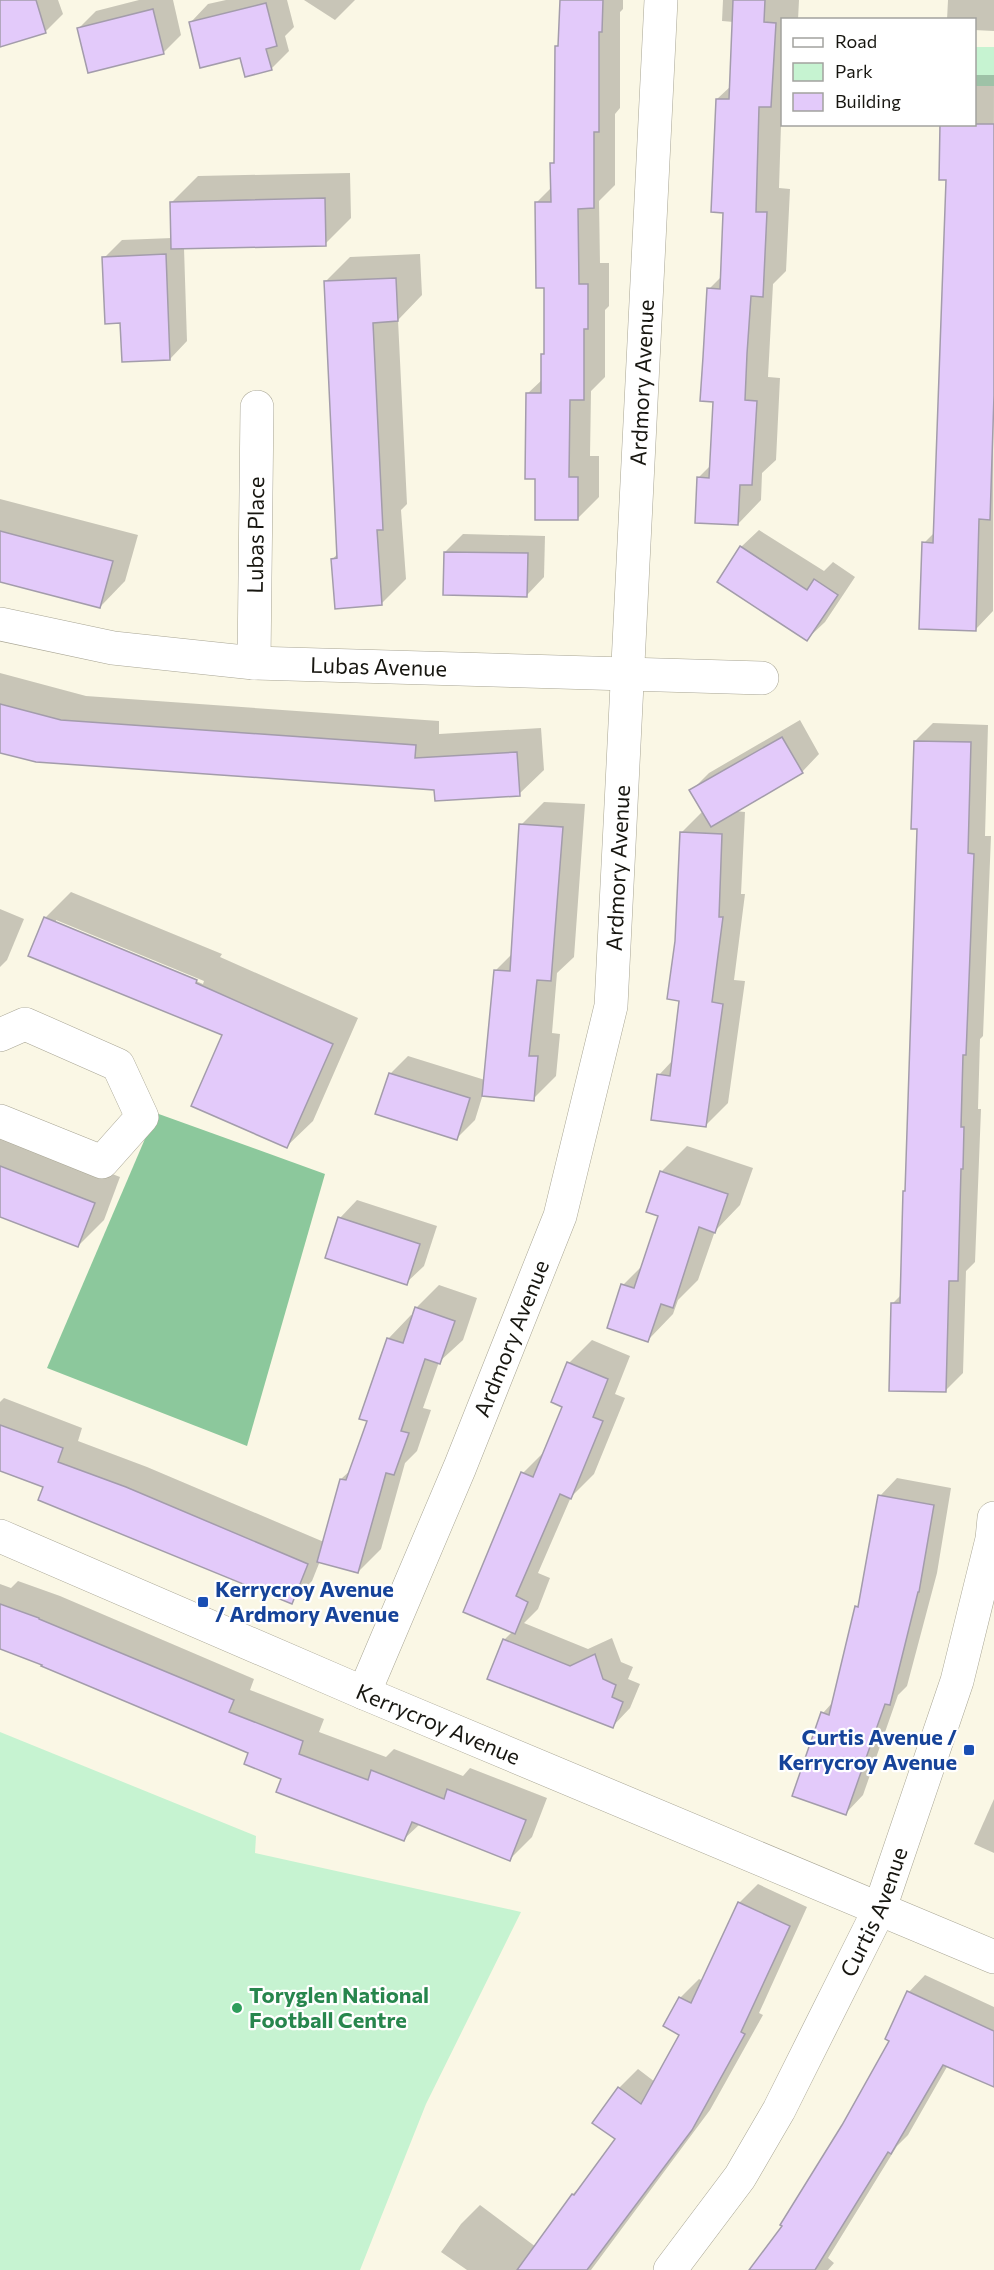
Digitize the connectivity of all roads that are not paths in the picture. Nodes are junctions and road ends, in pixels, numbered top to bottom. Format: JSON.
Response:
{"nodes":[{"id":1,"x":661,"y":0,"type":"edge"},
{"id":2,"x":257,"y":407,"type":"dead end"},
{"id":3,"x":0,"y":624,"type":"edge"},
{"id":4,"x":254,"y":663,"type":"junction"},
{"id":5,"x":628,"y":673,"type":"junction"},
{"id":6,"x":762,"y":678,"type":"dead end"},
{"id":7,"x":0,"y":1035,"type":"edge"},
{"id":8,"x":0,"y":1121,"type":"edge"},
{"id":9,"x":994,"y":1518,"type":"edge"},
{"id":10,"x":0,"y":1536,"type":"edge"},
{"id":11,"x":364,"y":1693,"type":"junction"},
{"id":12,"x":880,"y":1908,"type":"junction"},
{"id":13,"x":994,"y":1958,"type":"edge"},
{"id":14,"x":670,"y":2270,"type":"edge"}],
"edges":[{"from":1,"to":5,"type":"street","name":"Ardmory Avenue"},
{"from":2,"to":4,"type":"street","name":"Lubas Place"},
{"from":3,"to":4,"type":"street","name":"Lubas Avenue"},
{"from":4,"to":5,"type":"street","name":"Lubas Avenue"},
{"from":5,"to":6,"type":"street","name":"Lubas Avenue"},
{"from":5,"to":11,"type":"street","name":"Ardmory Avenue"},
{"from":7,"to":8,"type":"street"},
{"from":9,"to":12,"type":"street","name":"Curtis Avenue"},
{"from":10,"to":11,"type":"street","name":"Kerrycroy Avenue"},
{"from":11,"to":12,"type":"street","name":"Kerrycroy Avenue"},
{"from":12,"to":13,"type":"street","name":"Kerrycroy Avenue"},
{"from":12,"to":14,"type":"street","name":"Curtis Avenue"}]}
